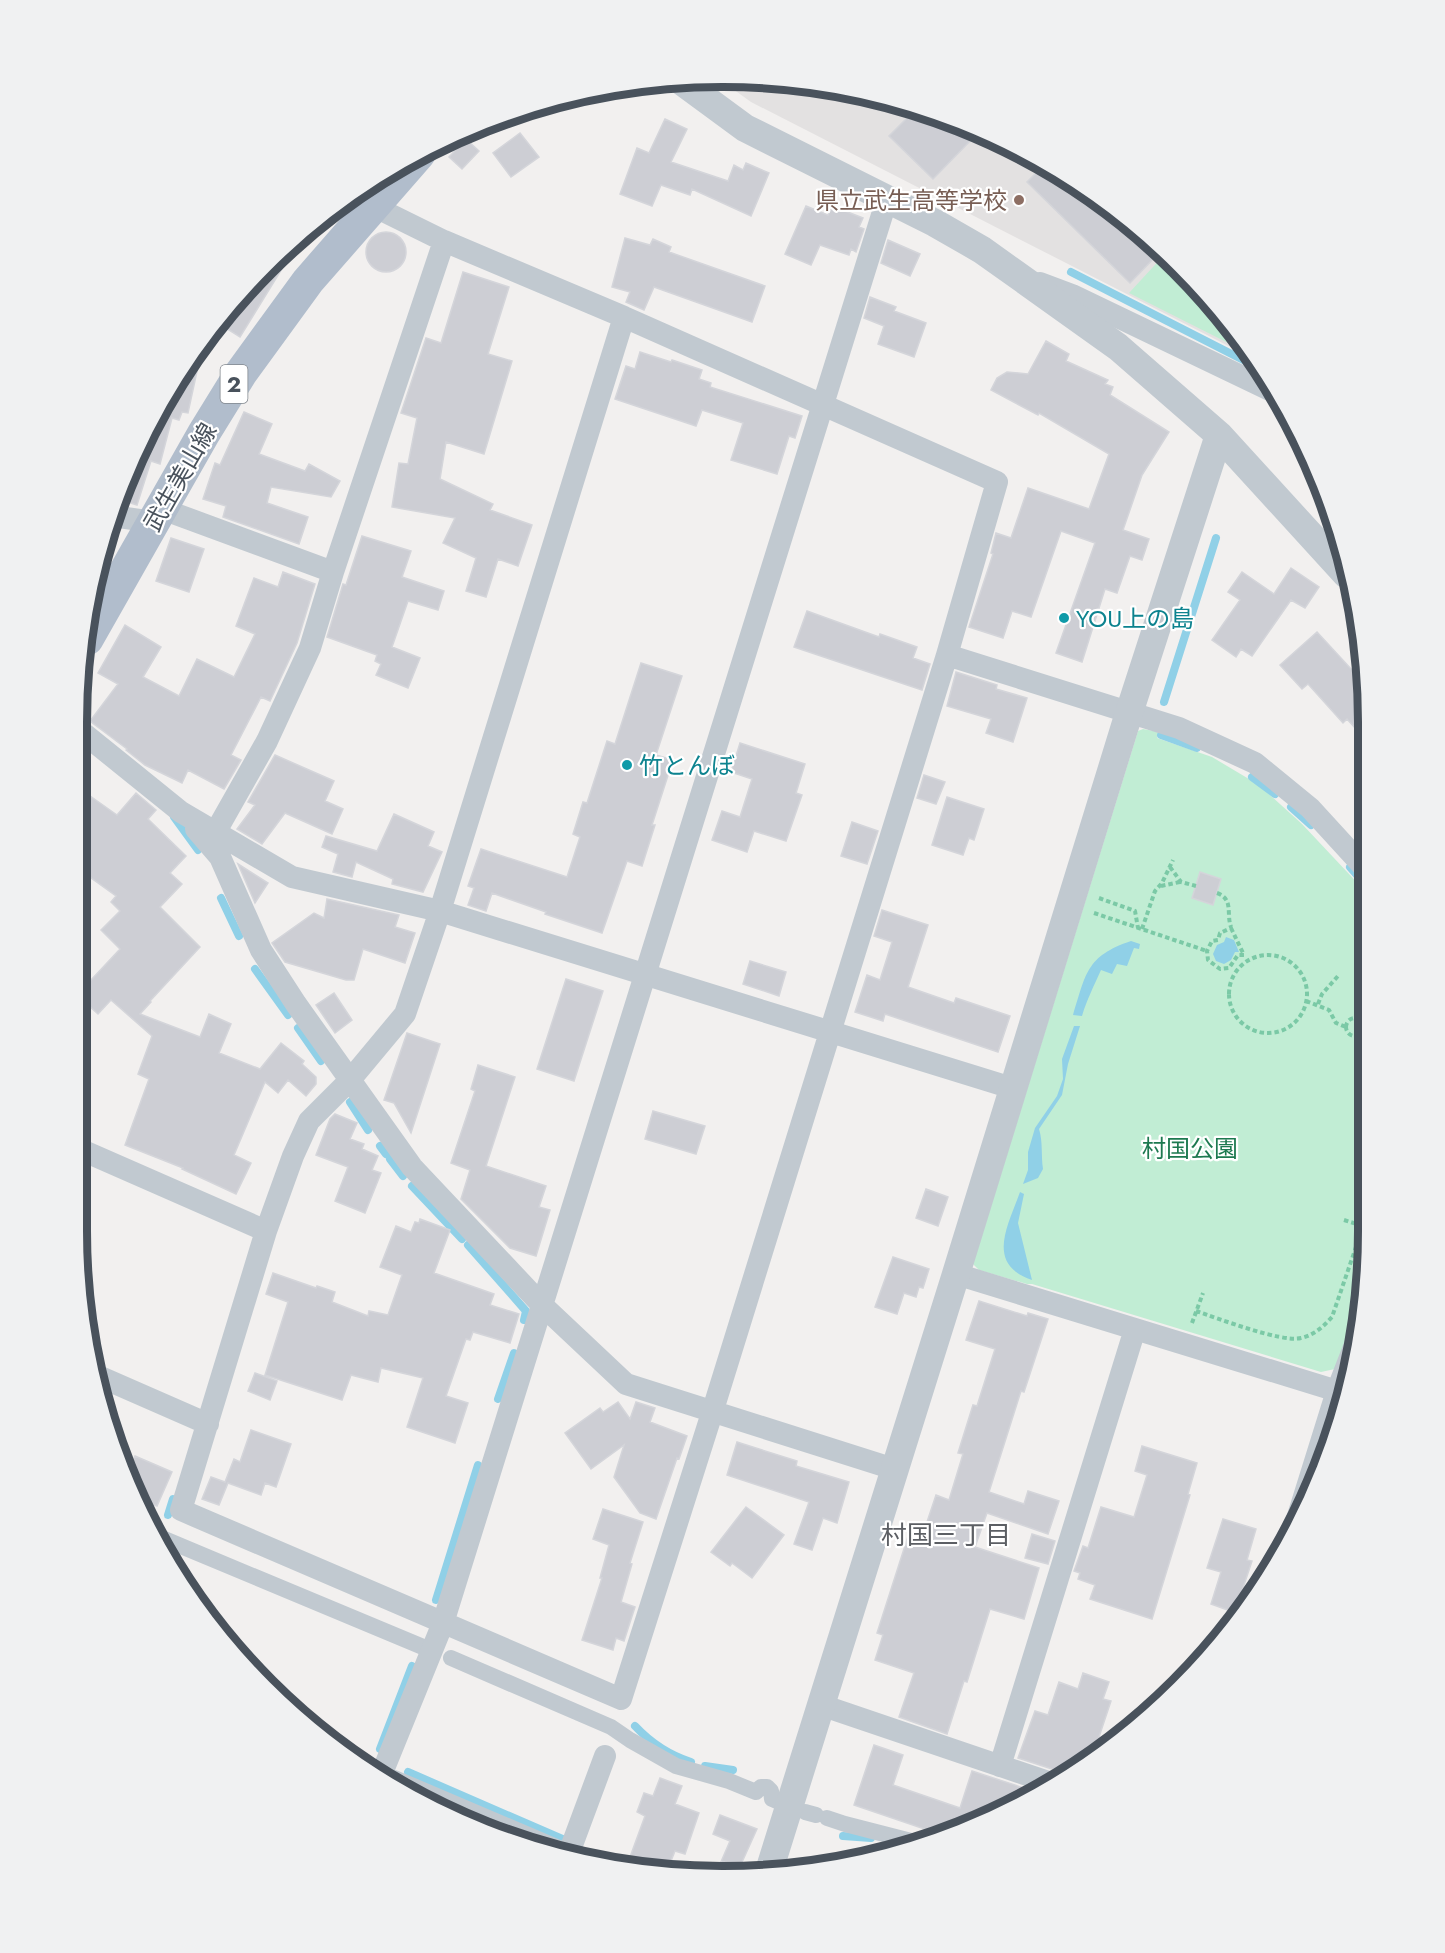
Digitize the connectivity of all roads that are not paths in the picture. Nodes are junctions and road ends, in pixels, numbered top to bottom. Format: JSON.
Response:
{"nodes":[{"id":1,"x":690,"y":88,"type":"edge"},
{"id":2,"x":401,"y":175,"type":"edge"},
{"id":3,"x":887,"y":199,"type":"junction"},
{"id":4,"x":373,"y":206,"type":"junction"},
{"id":5,"x":444,"y":241,"type":"junction"},
{"id":6,"x":1012,"y":272,"type":"junction"},
{"id":7,"x":624,"y":317,"type":"junction"},
{"id":8,"x":1261,"y":386,"type":"edge"},
{"id":9,"x":823,"y":406,"type":"junction"},
{"id":10,"x":1219,"y":435,"type":"junction"},
{"id":11,"x":158,"y":515,"type":"junction"},
{"id":12,"x":122,"y":516,"type":"edge"},
{"id":13,"x":1338,"y":565,"type":"edge"},
{"id":14,"x":333,"y":572,"type":"junction"},
{"id":15,"x":94,"y":626,"type":"edge"},
{"id":16,"x":947,"y":655,"type":"junction"},
{"id":17,"x":1129,"y":713,"type":"junction"},
{"id":18,"x":87,"y":737,"type":"edge"},
{"id":19,"x":182,"y":813,"type":"junction"},
{"id":20,"x":215,"y":833,"type":"junction"},
{"id":21,"x":1358,"y":860,"type":"edge"},
{"id":22,"x":440,"y":911,"type":"junction"},
{"id":23,"x":645,"y":974,"type":"junction"},
{"id":24,"x":829,"y":1031,"type":"junction"},
{"id":25,"x":350,"y":1080,"type":"junction"},
{"id":26,"x":1012,"y":1088,"type":"junction"},
{"id":27,"x":87,"y":1153,"type":"edge"},
{"id":28,"x":266,"y":1231,"type":"junction"},
{"id":29,"x":957,"y":1274,"type":"junction"},
{"id":30,"x":542,"y":1305,"type":"junction"},
{"id":31,"x":1136,"y":1329,"type":"junction"},
{"id":32,"x":105,"y":1379,"type":"edge"},
{"id":33,"x":1337,"y":1391,"type":"edge"},
{"id":34,"x":712,"y":1413,"type":"junction"},
{"id":35,"x":208,"y":1424,"type":"junction"},
{"id":36,"x":894,"y":1469,"type":"junction"},
{"id":37,"x":168,"y":1541,"type":"edge"},
{"id":38,"x":443,"y":1623,"type":"junction"},
{"id":39,"x":423,"y":1647,"type":"dead end"},
{"id":40,"x":451,"y":1658,"type":"dead end"},
{"id":41,"x":821,"y":1705,"type":"junction"},
{"id":42,"x":605,"y":1756,"type":"dead end"},
{"id":43,"x":1000,"y":1766,"type":"junction"},
{"id":44,"x":384,"y":1768,"type":"edge"},
{"id":45,"x":1042,"y":1780,"type":"edge"},
{"id":46,"x":775,"y":1801,"type":"dead end"},
{"id":47,"x":452,"y":1805,"type":"edge"},
{"id":48,"x":816,"y":1815,"type":"dead end"},
{"id":49,"x":506,"y":1828,"type":"edge"},
{"id":50,"x":904,"y":1839,"type":"edge"},
{"id":51,"x":571,"y":1847,"type":"edge"},
{"id":52,"x":771,"y":1864,"type":"edge"}],
"edges":[{"from":1,"to":3,"type":"street"},
{"from":2,"to":4,"type":"main road","name":"武生美山線","number":"2"},
{"from":3,"to":6,"type":"street"},
{"from":3,"to":9,"type":"street"},
{"from":4,"to":5,"type":"street"},
{"from":4,"to":11,"type":"main road","name":"武生美山線","number":"2"},
{"from":5,"to":7,"type":"street"},
{"from":5,"to":14,"type":"street"},
{"from":6,"to":8,"type":"street"},
{"from":6,"to":10,"type":"street"},
{"from":7,"to":9,"type":"street"},
{"from":7,"to":22,"type":"street"},
{"from":9,"to":16,"type":"street"},
{"from":9,"to":23,"type":"street"},
{"from":10,"to":13,"type":"street"},
{"from":10,"to":17,"type":"street"},
{"from":11,"to":12,"type":"street"},
{"from":11,"to":14,"type":"street"},
{"from":11,"to":15,"type":"main road","name":"武生美山線","number":"2"},
{"from":14,"to":20,"type":"street"},
{"from":16,"to":17,"type":"street"},
{"from":16,"to":24,"type":"street"},
{"from":17,"to":21,"type":"street"},
{"from":17,"to":26,"type":"street"},
{"from":18,"to":19,"type":"street"},
{"from":19,"to":20,"type":"street"},
{"from":19,"to":25,"type":"street"},
{"from":20,"to":22,"type":"street"},
{"from":22,"to":23,"type":"street"},
{"from":22,"to":25,"type":"street"},
{"from":23,"to":24,"type":"street"},
{"from":23,"to":30,"type":"street"},
{"from":24,"to":26,"type":"street"},
{"from":24,"to":34,"type":"street"},
{"from":25,"to":28,"type":"street"},
{"from":25,"to":30,"type":"street"},
{"from":26,"to":29,"type":"street"},
{"from":27,"to":28,"type":"street"},
{"from":28,"to":35,"type":"street"},
{"from":29,"to":31,"type":"street"},
{"from":29,"to":36,"type":"street"},
{"from":30,"to":34,"type":"street"},
{"from":30,"to":38,"type":"street"},
{"from":31,"to":33,"type":"street"},
{"from":31,"to":43,"type":"street"},
{"from":32,"to":35,"type":"street"},
{"from":34,"to":36,"type":"street"},
{"from":34,"to":38,"type":"street"},
{"from":35,"to":38,"type":"street"},
{"from":36,"to":41,"type":"street"},
{"from":37,"to":39,"type":"street"},
{"from":38,"to":44,"type":"street"},
{"from":40,"to":46,"type":"street"},
{"from":41,"to":43,"type":"street"},
{"from":41,"to":52,"type":"street"},
{"from":42,"to":51,"type":"street"},
{"from":43,"to":45,"type":"street"},
{"from":47,"to":49,"type":"street"},
{"from":48,"to":50,"type":"street"}]}
